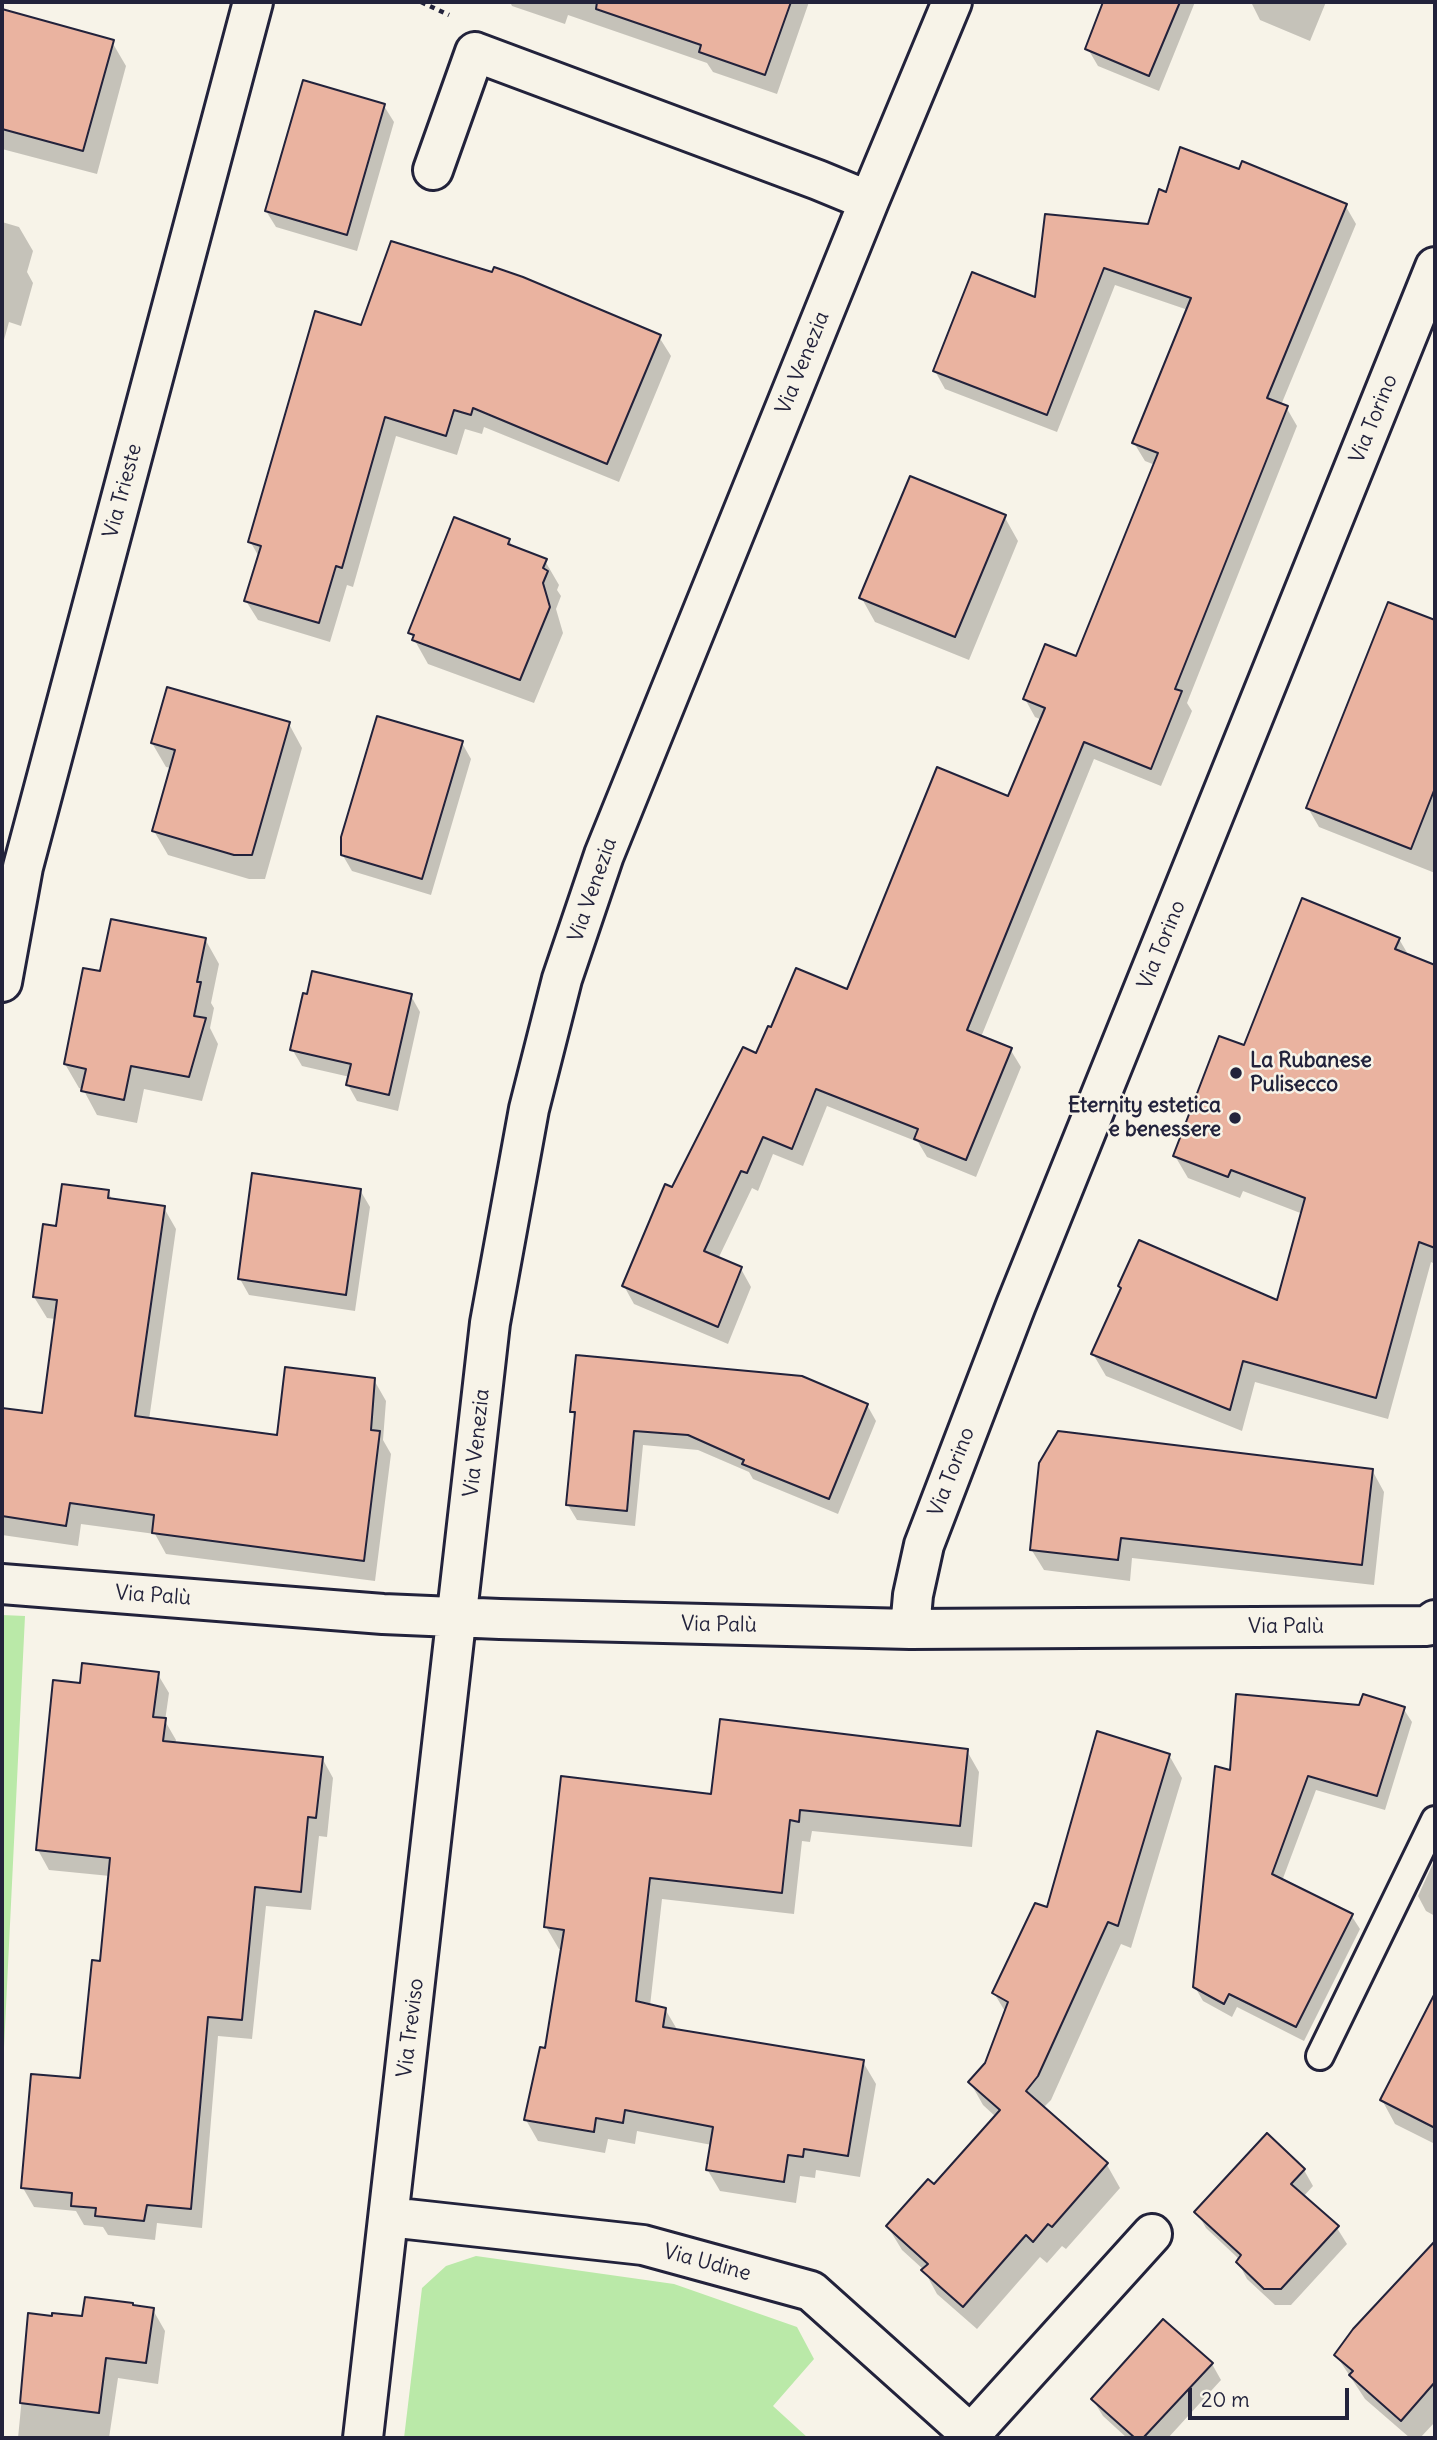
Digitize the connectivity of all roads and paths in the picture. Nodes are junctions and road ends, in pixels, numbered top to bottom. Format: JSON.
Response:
{"nodes":[{"id":1,"x":253,"y":2,"type":"edge"},
{"id":2,"x":421,"y":2,"type":"edge"},
{"id":3,"x":952,"y":2,"type":"edge"},
{"id":4,"x":453,"y":16,"type":"dead end"},
{"id":5,"x":433,"y":170,"type":"dead end"},
{"id":6,"x":869,"y":201,"type":"junction"},
{"id":7,"x":1435,"y":267,"type":"edge"},
{"id":8,"x":2,"y":982,"type":"edge"},
{"id":9,"x":2,"y":1584,"type":"edge"},
{"id":10,"x":457,"y":1618,"type":"junction"},
{"id":11,"x":1435,"y":1620,"type":"edge"},
{"id":12,"x":910,"y":1629,"type":"junction"},
{"id":13,"x":1435,"y":1820,"type":"edge"},
{"id":14,"x":1320,"y":2056,"type":"dead end"},
{"id":15,"x":389,"y":2217,"type":"junction"},
{"id":16,"x":1152,"y":2234,"type":"dead end"},
{"id":17,"x":972,"y":2436,"type":"edge"},
{"id":18,"x":363,"y":2438,"type":"edge"}],
"edges":[{"from":1,"to":8,"type":"street","name":"Via Trieste"},
{"from":2,"to":4,"type":"path"},
{"from":3,"to":6,"type":"street","name":"Via Venezia"},
{"from":5,"to":6,"type":"street"},
{"from":6,"to":10,"type":"street","name":"Via Venezia"},
{"from":7,"to":12,"type":"street","name":"Via Torino"},
{"from":9,"to":10,"type":"street","name":"Via Palù"},
{"from":10,"to":12,"type":"street","name":"Via Palù"},
{"from":10,"to":15,"type":"street","name":"Via Treviso"},
{"from":11,"to":12,"type":"street","name":"Via Palù"},
{"from":13,"to":14,"type":"lane"},
{"from":15,"to":17,"type":"street","name":"Via Udine"},
{"from":15,"to":18,"type":"street","name":"Via Treviso"},
{"from":16,"to":17,"type":"street","name":"Via Udine"}]}
